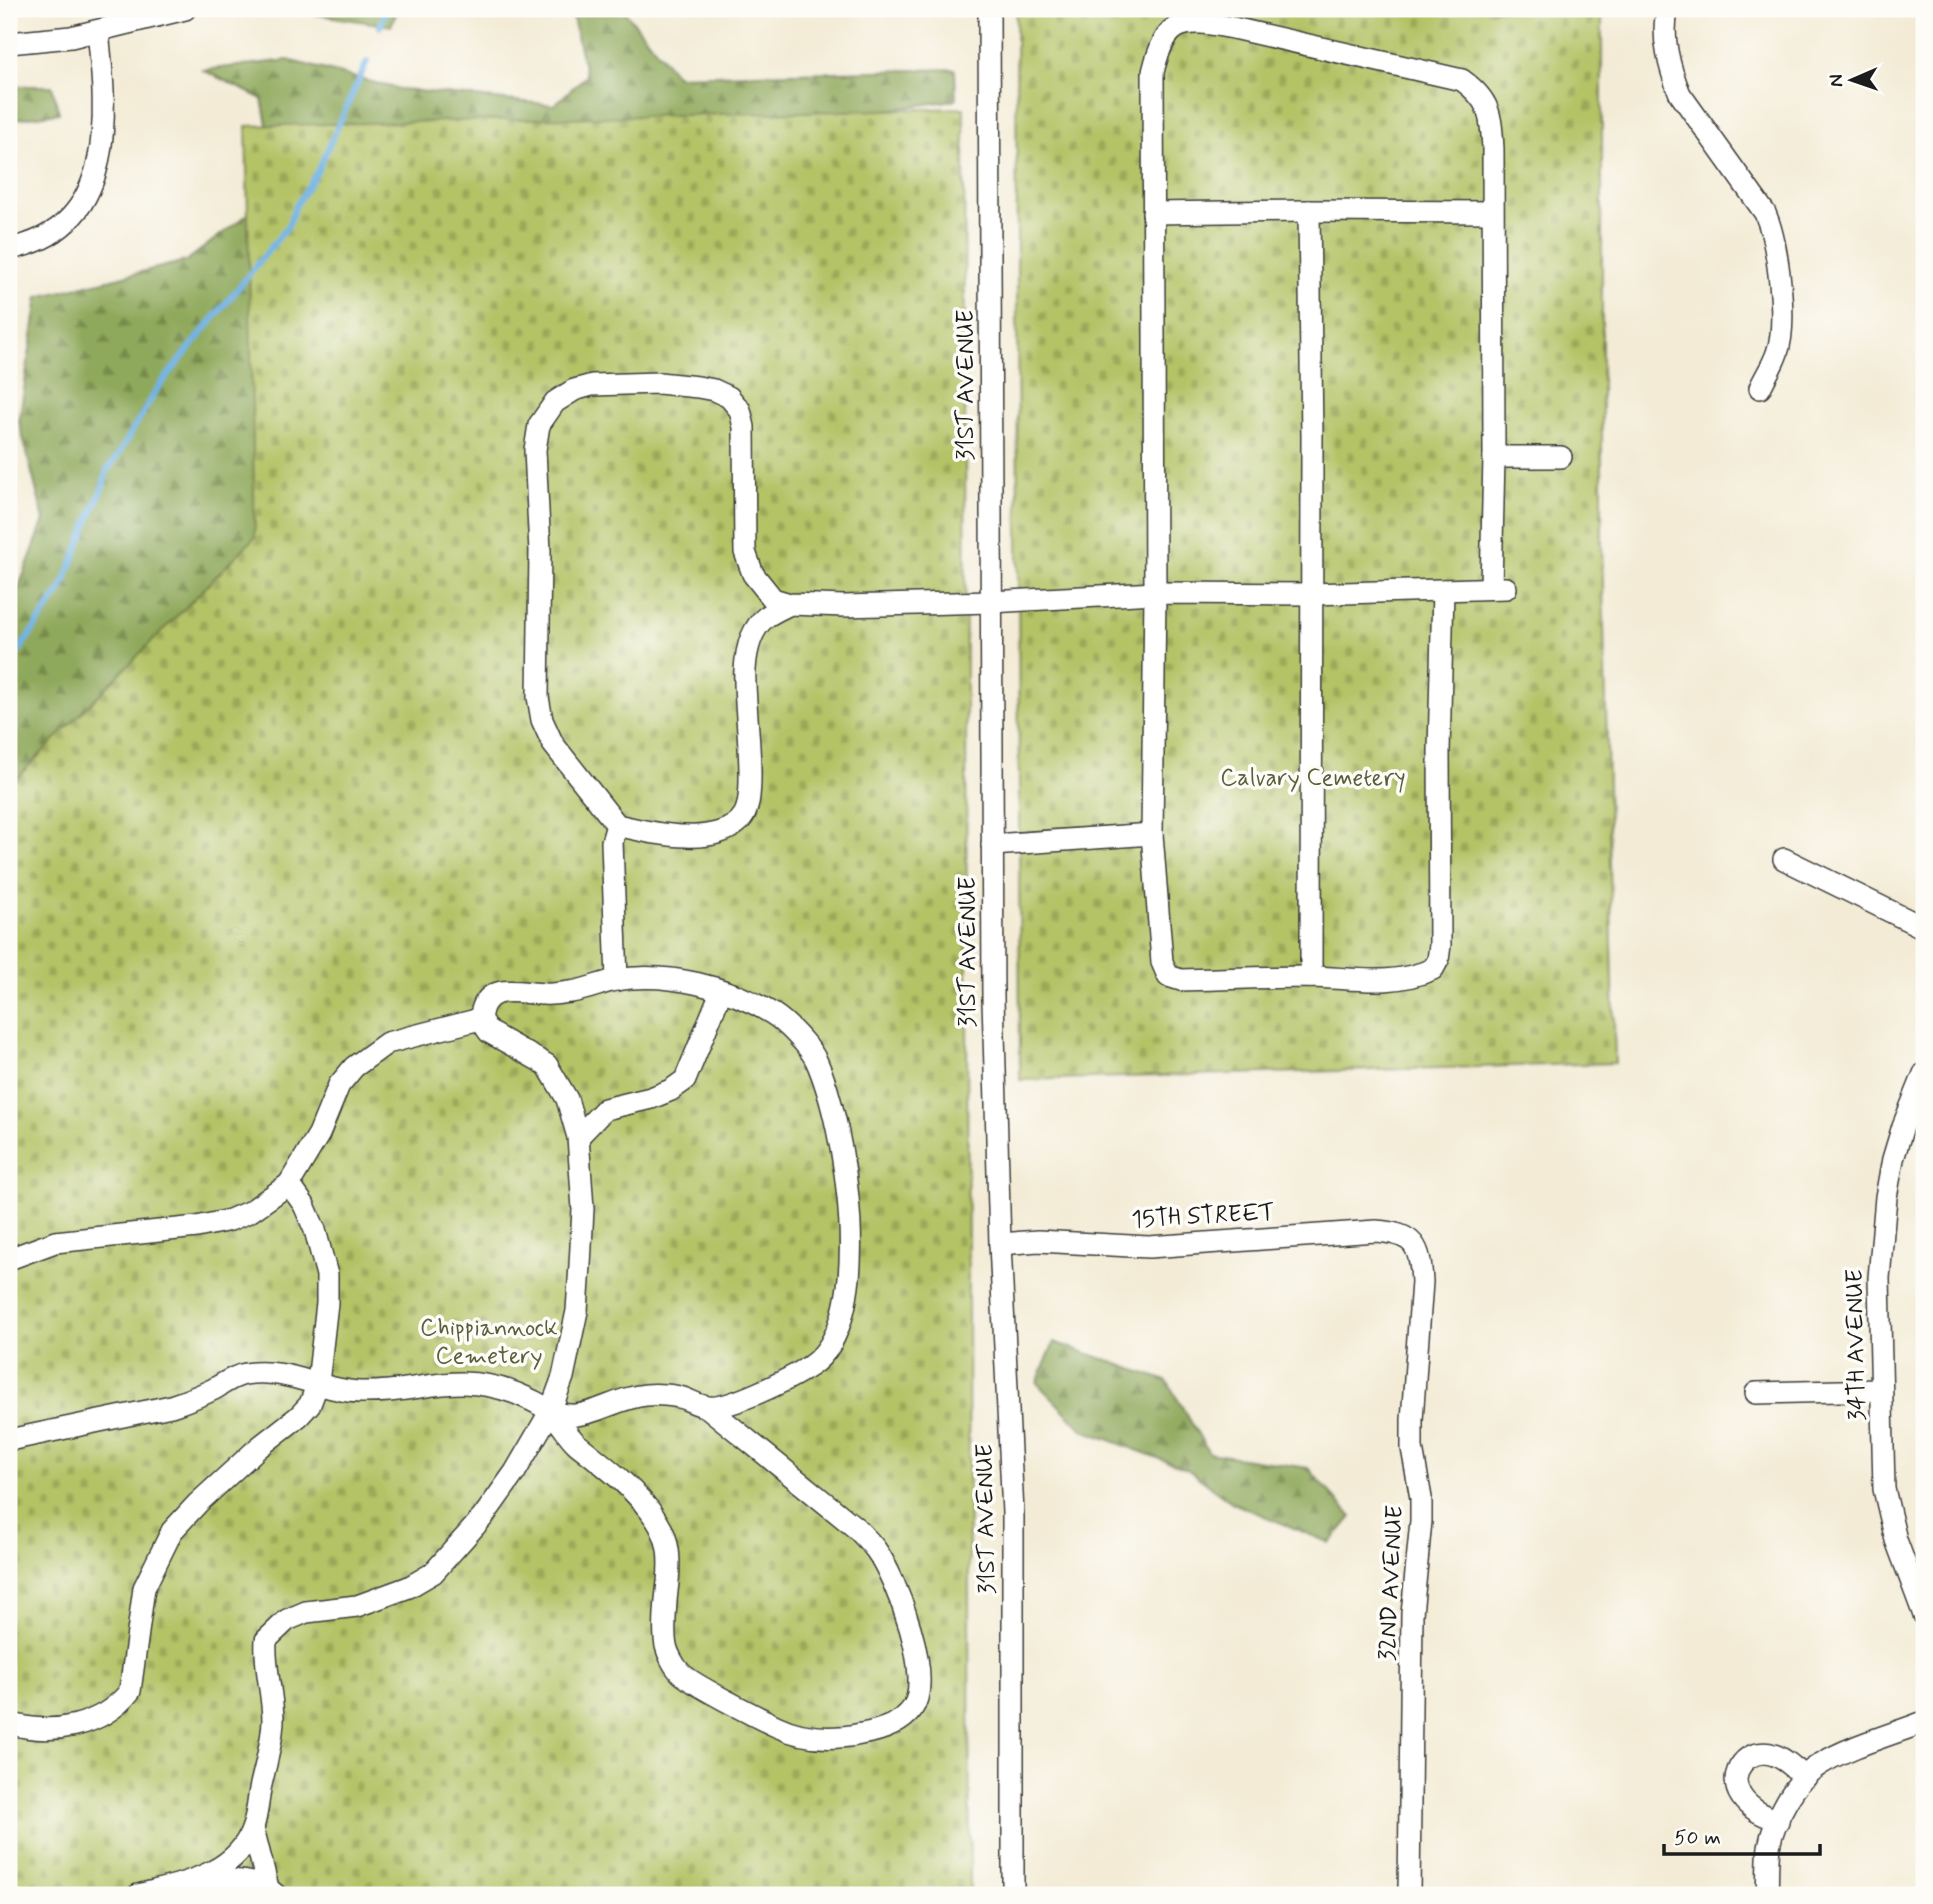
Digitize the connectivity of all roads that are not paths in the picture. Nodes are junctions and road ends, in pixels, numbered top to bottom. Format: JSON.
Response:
{"nodes":[{"id":1,"x":185,"y":9,"type":"edge"},
{"id":2,"x":989,"y":9,"type":"edge"},
{"id":3,"x":1668,"y":9,"type":"edge"},
{"id":4,"x":99,"y":31,"type":"junction"},
{"id":5,"x":9,"y":43,"type":"edge"},
{"id":6,"x":1309,"y":211,"type":"junction"},
{"id":7,"x":1492,"y":212,"type":"junction"},
{"id":8,"x":1153,"y":213,"type":"junction"},
{"id":9,"x":9,"y":249,"type":"edge"},
{"id":10,"x":1760,"y":388,"type":"dead end"},
{"id":11,"x":1494,"y":457,"type":"junction"},
{"id":12,"x":1560,"y":457,"type":"dead end"},
{"id":13,"x":1443,"y":590,"type":"junction"},
{"id":14,"x":1155,"y":593,"type":"junction"},
{"id":15,"x":1312,"y":594,"type":"junction"},
{"id":16,"x":991,"y":602,"type":"junction"},
{"id":17,"x":790,"y":604,"type":"junction"},
{"id":18,"x":618,"y":825,"type":"junction"},
{"id":19,"x":1152,"y":834,"type":"junction"},
{"id":20,"x":992,"y":845,"type":"junction"},
{"id":21,"x":1784,"y":859,"type":"dead end"},
{"id":22,"x":1924,"y":928,"type":"edge"},
{"id":23,"x":1311,"y":977,"type":"junction"},
{"id":24,"x":617,"y":980,"type":"junction"},
{"id":25,"x":721,"y":992,"type":"junction"},
{"id":26,"x":480,"y":1018,"type":"junction"},
{"id":27,"x":1924,"y":1074,"type":"edge"},
{"id":28,"x":578,"y":1137,"type":"junction"},
{"id":29,"x":289,"y":1184,"type":"junction"},
{"id":30,"x":1407,"y":1237,"type":"joint"},
{"id":31,"x":1000,"y":1244,"type":"junction"},
{"id":32,"x":9,"y":1259,"type":"edge"},
{"id":33,"x":318,"y":1383,"type":"junction"},
{"id":34,"x":1880,"y":1390,"type":"junction"},
{"id":35,"x":1756,"y":1393,"type":"dead end"},
{"id":36,"x":708,"y":1407,"type":"junction"},
{"id":37,"x":550,"y":1412,"type":"junction"},
{"id":38,"x":9,"y":1440,"type":"edge"},
{"id":39,"x":1924,"y":1615,"type":"edge"},
{"id":40,"x":1924,"y":1722,"type":"edge"},
{"id":41,"x":9,"y":1723,"type":"edge"},
{"id":42,"x":1806,"y":1777,"type":"junction"},
{"id":43,"x":1778,"y":1821,"type":"junction"},
{"id":44,"x":253,"y":1828,"type":"junction"},
{"id":45,"x":191,"y":1880,"type":"junction"},
{"id":46,"x":272,"y":1891,"type":"edge"},
{"id":47,"x":138,"y":1895,"type":"edge"},
{"id":48,"x":1013,"y":1895,"type":"edge"},
{"id":49,"x":1409,"y":1895,"type":"edge"},
{"id":50,"x":1768,"y":1895,"type":"edge"}],
"edges":[{"from":1,"to":4,"type":"street"},
{"from":2,"to":16,"type":"street","name":"31ST AVENUE"},
{"from":3,"to":10,"type":"street"},
{"from":4,"to":5,"type":"street"},
{"from":4,"to":9,"type":"street"},
{"from":6,"to":7,"type":"street"},
{"from":6,"to":8,"type":"street"},
{"from":6,"to":15,"type":"street"},
{"from":7,"to":8,"type":"street"},
{"from":7,"to":11,"type":"street"},
{"from":8,"to":14,"type":"street"},
{"from":11,"to":12,"type":"street"},
{"from":11,"to":13,"type":"street"},
{"from":13,"to":15,"type":"street"},
{"from":13,"to":23,"type":"street"},
{"from":14,"to":15,"type":"street"},
{"from":14,"to":16,"type":"street"},
{"from":14,"to":19,"type":"street"},
{"from":15,"to":23,"type":"street"},
{"from":16,"to":17,"type":"street"},
{"from":16,"to":20,"type":"street","name":"31ST AVENUE"},
{"from":17,"to":18,"type":"street"},
{"from":17,"to":18,"type":"street"},
{"from":18,"to":24,"type":"street"},
{"from":19,"to":20,"type":"street"},
{"from":19,"to":23,"type":"street"},
{"from":20,"to":31,"type":"street","name":"31ST AVENUE"},
{"from":21,"to":22,"type":"street"},
{"from":24,"to":25,"type":"street"},
{"from":24,"to":26,"type":"street"},
{"from":25,"to":28,"type":"street"},
{"from":25,"to":36,"type":"street"},
{"from":26,"to":28,"type":"street"},
{"from":26,"to":29,"type":"street"},
{"from":27,"to":34,"type":"street","name":"34TH AVENUE"},
{"from":28,"to":37,"type":"street"},
{"from":29,"to":32,"type":"street"},
{"from":29,"to":33,"type":"street"},
{"from":30,"to":31,"type":"street","name":"15TH STREET"},
{"from":30,"to":49,"type":"street","name":"32ND AVENUE"},
{"from":31,"to":48,"type":"street","name":"31ST AVENUE"},
{"from":33,"to":37,"type":"street"},
{"from":33,"to":38,"type":"street"},
{"from":33,"to":41,"type":"street"},
{"from":34,"to":35,"type":"street"},
{"from":34,"to":39,"type":"street","name":"34TH AVENUE"},
{"from":36,"to":37,"type":"street"},
{"from":36,"to":37,"type":"street"},
{"from":37,"to":44,"type":"street"},
{"from":40,"to":42,"type":"street"},
{"from":42,"to":43,"type":"street"},
{"from":42,"to":43,"type":"street"},
{"from":43,"to":50,"type":"street"},
{"from":44,"to":45,"type":"street"},
{"from":44,"to":46,"type":"street"},
{"from":45,"to":46,"type":"street"},
{"from":45,"to":47,"type":"street"}]}
